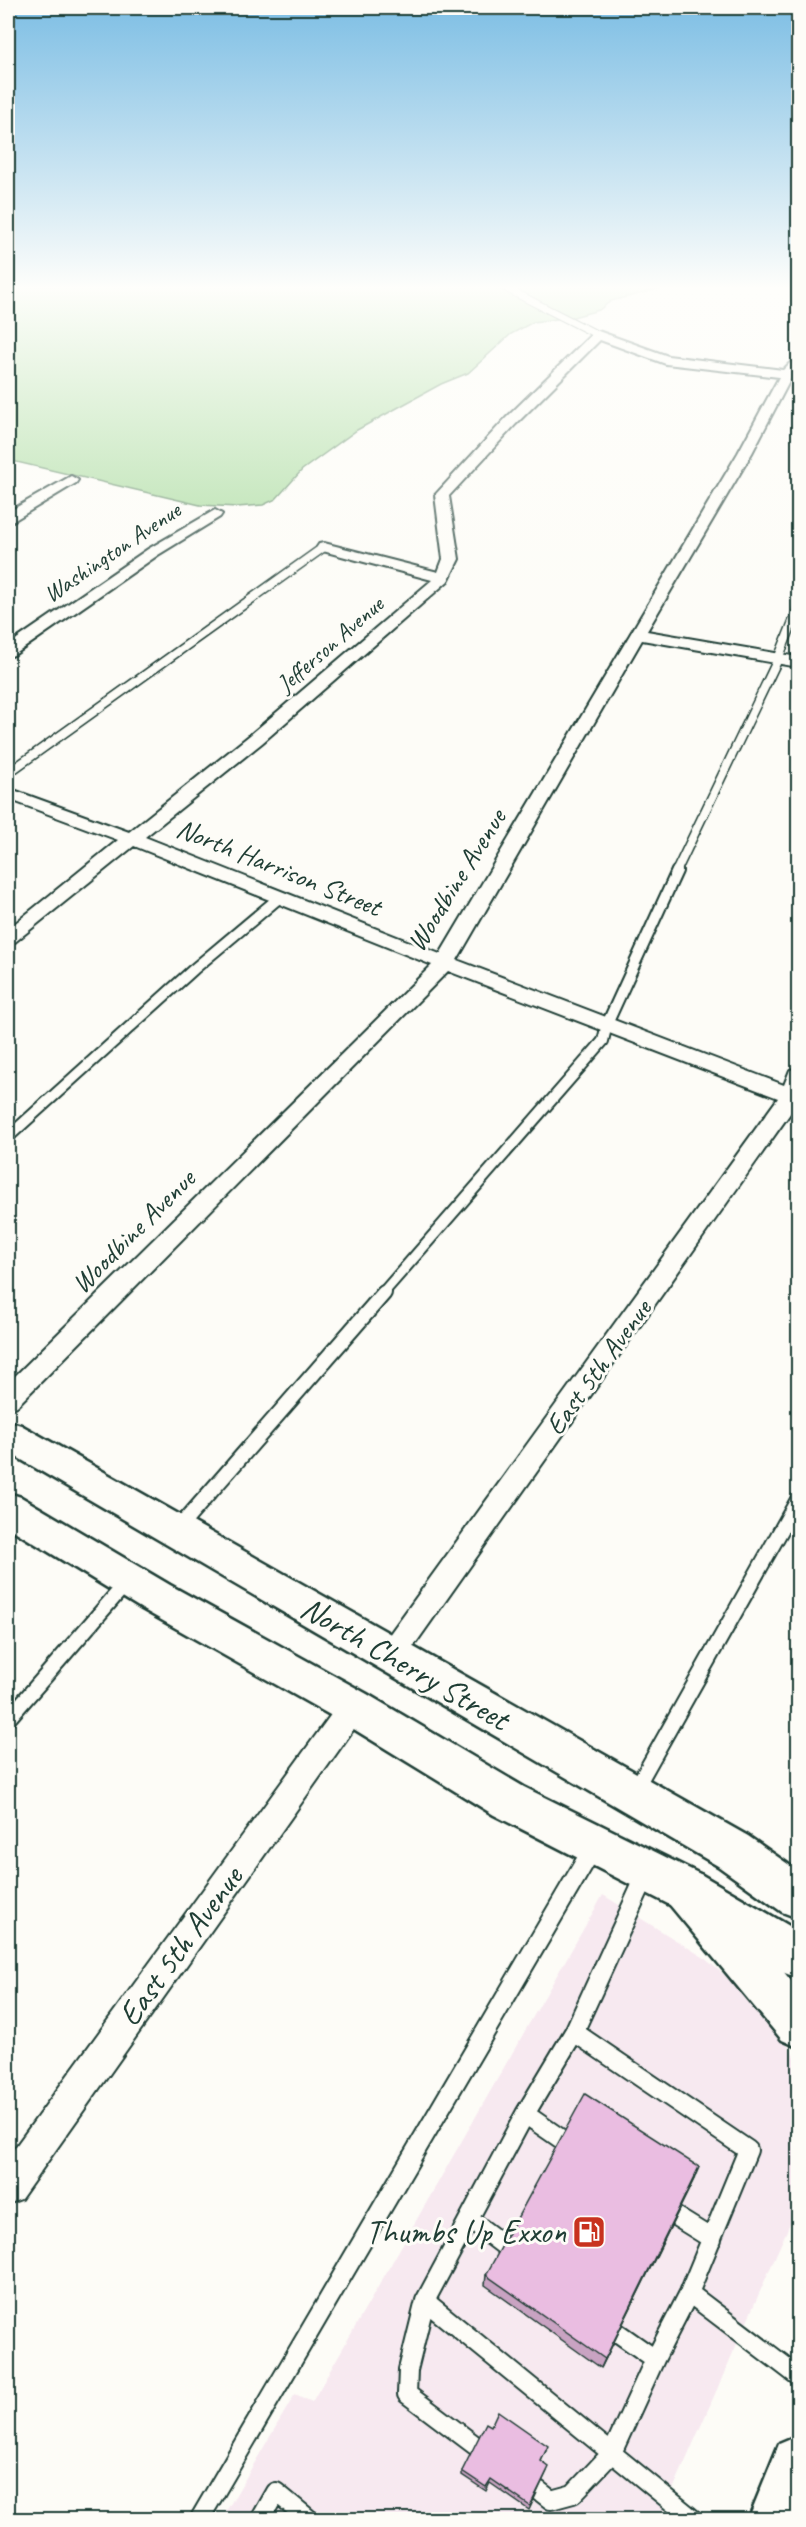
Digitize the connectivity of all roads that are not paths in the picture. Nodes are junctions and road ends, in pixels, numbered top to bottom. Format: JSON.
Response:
{"nodes":[{"id":1,"x":528,"y":404,"type":"edge"},
{"id":2,"x":775,"y":404,"type":"edge"},
{"id":3,"x":71,"y":480,"type":"dead end"},
{"id":4,"x":215,"y":514,"type":"dead end"},
{"id":5,"x":8,"y":518,"type":"edge"},
{"id":6,"x":324,"y":547,"type":"joint"},
{"id":7,"x":443,"y":578,"type":"junction"},
{"id":8,"x":798,"y":609,"type":"edge"},
{"id":9,"x":637,"y":633,"type":"junction"},
{"id":10,"x":15,"y":640,"type":"edge"},
{"id":11,"x":8,"y":652,"type":"edge"},
{"id":12,"x":778,"y":658,"type":"junction"},
{"id":13,"x":798,"y":662,"type":"edge"},
{"id":14,"x":8,"y":773,"type":"edge"},
{"id":15,"x":8,"y":794,"type":"edge"},
{"id":16,"x":132,"y":839,"type":"junction"},
{"id":17,"x":280,"y":897,"type":"junction"},
{"id":18,"x":8,"y":938,"type":"edge"},
{"id":19,"x":445,"y":963,"type":"junction"},
{"id":20,"x":607,"y":1024,"type":"junction"},
{"id":21,"x":796,"y":1089,"type":"edge"},
{"id":22,"x":8,"y":1137,"type":"edge"},
{"id":23,"x":8,"y":1399,"type":"edge"},
{"id":24,"x":8,"y":1435,"type":"edge"},
{"id":25,"x":798,"y":1500,"type":"edge"},
{"id":26,"x":8,"y":1508,"type":"edge"},
{"id":27,"x":175,"y":1532,"type":"junction"},
{"id":28,"x":129,"y":1580,"type":"junction"},
{"id":29,"x":391,"y":1655,"type":"junction"},
{"id":30,"x":353,"y":1707,"type":"junction"},
{"id":31,"x":8,"y":1719,"type":"edge"},
{"id":32,"x":633,"y":1794,"type":"junction"},
{"id":33,"x":595,"y":1845,"type":"junction"},
{"id":34,"x":733,"y":1851,"type":"junction"},
{"id":35,"x":798,"y":1873,"type":"edge"},
{"id":36,"x":667,"y":1880,"type":"junction"},
{"id":37,"x":798,"y":1897,"type":"edge"},
{"id":38,"x":798,"y":1956,"type":"edge"},
{"id":39,"x":798,"y":2024,"type":"edge"},
{"id":40,"x":574,"y":2032,"type":"junction"},
{"id":41,"x":525,"y":2114,"type":"junction"},
{"id":42,"x":564,"y":2141,"type":"edge"},
{"id":43,"x":8,"y":2186,"type":"edge"},
{"id":44,"x":675,"y":2216,"type":"edge"},
{"id":45,"x":469,"y":2218,"type":"junction"},
{"id":46,"x":712,"y":2239,"type":"junction"},
{"id":47,"x":506,"y":2247,"type":"edge"},
{"id":48,"x":689,"y":2293,"type":"junction"},
{"id":49,"x":425,"y":2301,"type":"junction"},
{"id":50,"x":618,"y":2333,"type":"edge"},
{"id":51,"x":655,"y":2359,"type":"junction"},
{"id":52,"x":798,"y":2376,"type":"edge"},
{"id":53,"x":476,"y":2446,"type":"edge"},
{"id":54,"x":612,"y":2453,"type":"junction"},
{"id":55,"x":798,"y":2463,"type":"edge"},
{"id":56,"x":538,"y":2490,"type":"edge"},
{"id":57,"x":199,"y":2520,"type":"edge"},
{"id":58,"x":260,"y":2520,"type":"edge"},
{"id":59,"x":309,"y":2520,"type":"edge"},
{"id":60,"x":693,"y":2520,"type":"edge"},
{"id":61,"x":775,"y":2520,"type":"edge"}],
"edges":[{"from":1,"to":7,"type":"street"},
{"from":2,"to":9,"type":"street","name":"Woodbine Avenue"},
{"from":3,"to":5,"type":"street"},
{"from":4,"to":10,"type":"street","name":"Washington Avenue"},
{"from":6,"to":7,"type":"street"},
{"from":6,"to":14,"type":"lane"},
{"from":7,"to":16,"type":"street","name":"Jefferson Avenue"},
{"from":8,"to":12,"type":"lane"},
{"from":9,"to":12,"type":"street"},
{"from":9,"to":19,"type":"street","name":"Woodbine Avenue"},
{"from":10,"to":11,"type":"street","name":"Washington Avenue"},
{"from":12,"to":13,"type":"street"},
{"from":12,"to":20,"type":"lane"},
{"from":15,"to":16,"type":"street","name":"North Harrison Street"},
{"from":16,"to":17,"type":"street","name":"North Harrison Street"},
{"from":16,"to":18,"type":"street","name":"Jefferson Avenue"},
{"from":17,"to":19,"type":"street","name":"North Harrison Street"},
{"from":17,"to":22,"type":"lane"},
{"from":19,"to":20,"type":"street","name":"North Harrison Street"},
{"from":19,"to":23,"type":"street","name":"Woodbine Avenue"},
{"from":20,"to":21,"type":"street","name":"North Harrison Street"},
{"from":20,"to":27,"type":"lane"},
{"from":21,"to":29,"type":"street","name":"East 5th Avenue"},
{"from":24,"to":27,"type":"main road","name":"North Cherry Street"},
{"from":25,"to":32,"type":"lane"},
{"from":26,"to":28,"type":"main road"},
{"from":27,"to":29,"type":"main road","name":"North Cherry Street"},
{"from":28,"to":30,"type":"main road"},
{"from":28,"to":31,"type":"lane"},
{"from":29,"to":32,"type":"main road","name":"North Cherry Street"},
{"from":30,"to":33,"type":"main road"},
{"from":30,"to":43,"type":"street","name":"East 5th Avenue"},
{"from":32,"to":34,"type":"main road","name":"North Cherry Street"},
{"from":33,"to":36,"type":"main road"},
{"from":33,"to":57,"type":"lane"},
{"from":34,"to":35,"type":"main road"},
{"from":34,"to":37,"type":"main road","name":"North Cherry Street"},
{"from":36,"to":38,"type":"main road"},
{"from":36,"to":39,"type":"main road"},
{"from":36,"to":40,"type":"lane"},
{"from":40,"to":41,"type":"lane"},
{"from":40,"to":46,"type":"lane"},
{"from":41,"to":42,"type":"lane"},
{"from":41,"to":45,"type":"lane"},
{"from":44,"to":46,"type":"lane"},
{"from":45,"to":47,"type":"lane"},
{"from":45,"to":49,"type":"lane"},
{"from":46,"to":48,"type":"lane"},
{"from":48,"to":51,"type":"lane"},
{"from":48,"to":52,"type":"lane"},
{"from":49,"to":53,"type":"lane"},
{"from":49,"to":54,"type":"lane"},
{"from":50,"to":51,"type":"lane"},
{"from":51,"to":54,"type":"lane"},
{"from":54,"to":56,"type":"lane"},
{"from":54,"to":60,"type":"lane"},
{"from":55,"to":61,"type":"main road"},
{"from":58,"to":59,"type":"lane"}]}
